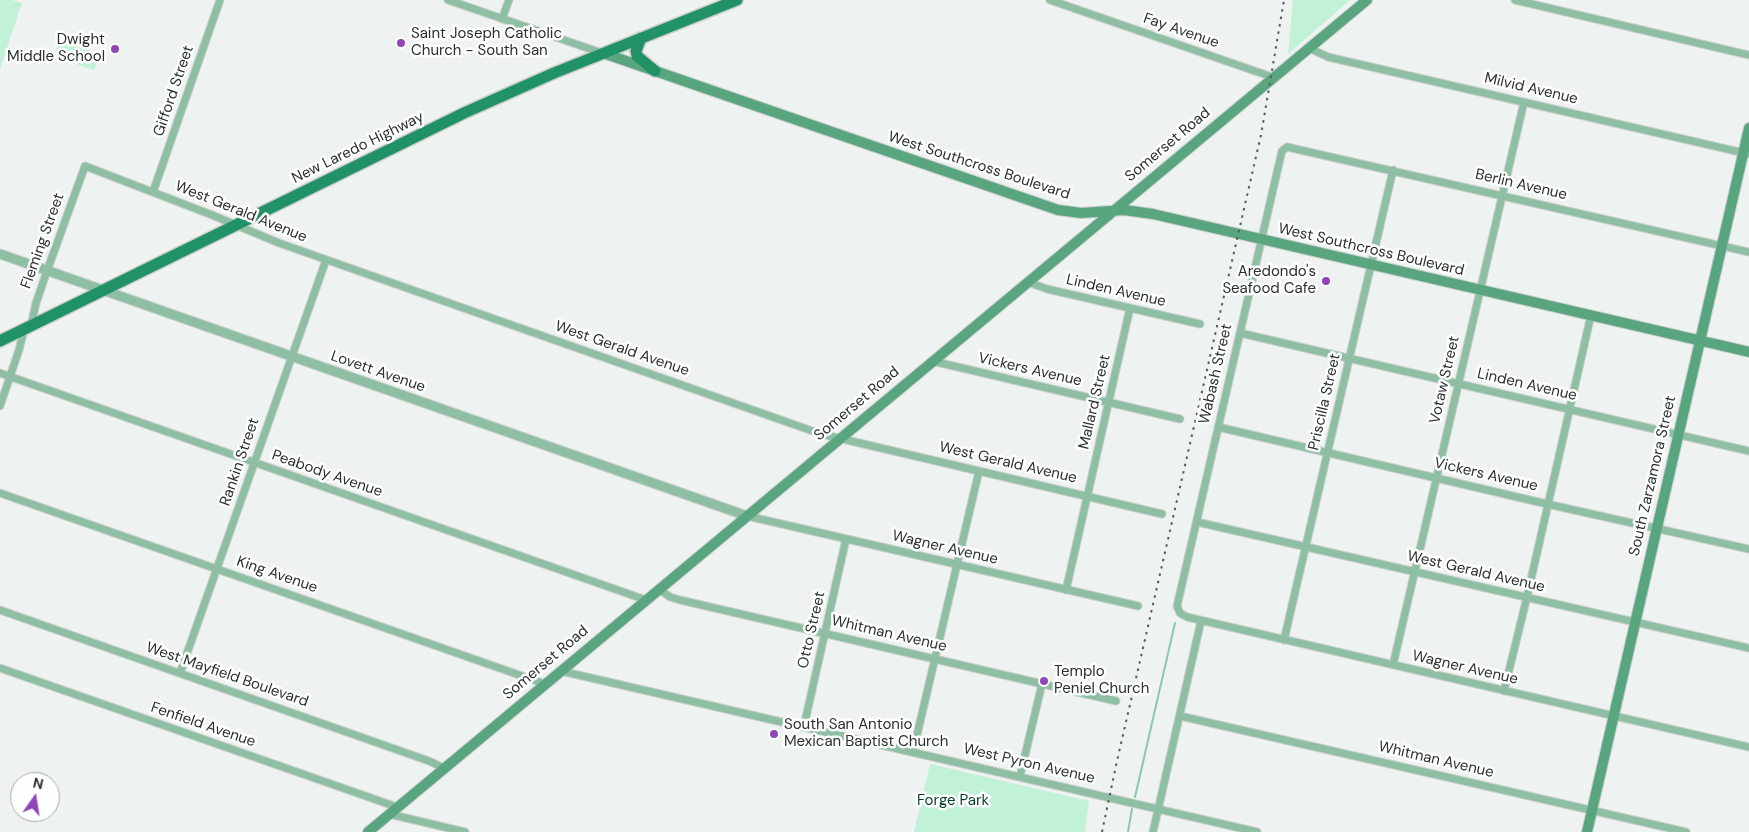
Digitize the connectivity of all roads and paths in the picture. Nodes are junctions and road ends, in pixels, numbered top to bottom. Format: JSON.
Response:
{"nodes":[{"id":1,"x":220,"y":0,"type":"edge"},
{"id":2,"x":448,"y":0,"type":"edge"},
{"id":3,"x":509,"y":0,"type":"edge"},
{"id":4,"x":738,"y":0,"type":"edge"},
{"id":5,"x":1050,"y":0,"type":"edge"},
{"id":6,"x":1367,"y":0,"type":"edge"},
{"id":7,"x":1515,"y":0,"type":"edge"},
{"id":8,"x":502,"y":19,"type":"junction"},
{"id":9,"x":641,"y":38,"type":"junction"},
{"id":10,"x":1309,"y":48,"type":"junction"},
{"id":11,"x":603,"y":53,"type":"junction"},
{"id":12,"x":1749,"y":55,"type":"edge"},
{"id":13,"x":655,"y":71,"type":"junction"},
{"id":14,"x":1275,"y":78,"type":"junction"},
{"id":15,"x":1524,"y":102,"type":"junction"},
{"id":16,"x":1749,"y":128,"type":"edge"},
{"id":17,"x":1288,"y":147,"type":"joint"},
{"id":18,"x":1746,"y":153,"type":"edge"},
{"id":19,"x":85,"y":166,"type":"joint"},
{"id":20,"x":1393,"y":170,"type":"junction"},
{"id":21,"x":153,"y":192,"type":"junction"},
{"id":22,"x":1503,"y":195,"type":"junction"},
{"id":23,"x":1113,"y":210,"type":"junction"},
{"id":24,"x":235,"y":225,"type":"junction"},
{"id":25,"x":1261,"y":240,"type":"junction"},
{"id":26,"x":1721,"y":246,"type":"junction"},
{"id":27,"x":1749,"y":252,"type":"edge"},
{"id":28,"x":0,"y":254,"type":"edge"},
{"id":29,"x":326,"y":260,"type":"junction"},
{"id":30,"x":1371,"y":265,"type":"junction"},
{"id":31,"x":47,"y":271,"type":"junction"},
{"id":32,"x":1028,"y":282,"type":"junction"},
{"id":33,"x":104,"y":290,"type":"junction"},
{"id":34,"x":1481,"y":290,"type":"junction"},
{"id":35,"x":1130,"y":308,"type":"junction"},
{"id":36,"x":1591,"y":315,"type":"junction"},
{"id":37,"x":1200,"y":324,"type":"dead end"},
{"id":38,"x":28,"y":328,"type":"junction"},
{"id":39,"x":1240,"y":333,"type":"junction"},
{"id":40,"x":0,"y":341,"type":"edge"},
{"id":41,"x":1701,"y":341,"type":"junction"},
{"id":42,"x":1749,"y":352,"type":"edge"},
{"id":43,"x":291,"y":356,"type":"junction"},
{"id":44,"x":1350,"y":359,"type":"junction"},
{"id":45,"x":932,"y":362,"type":"junction"},
{"id":46,"x":0,"y":372,"type":"edge"},
{"id":47,"x":10,"y":376,"type":"junction"},
{"id":48,"x":1459,"y":384,"type":"junction"},
{"id":49,"x":1109,"y":402,"type":"junction"},
{"id":50,"x":0,"y":406,"type":"edge"},
{"id":51,"x":1569,"y":409,"type":"junction"},
{"id":52,"x":1180,"y":419,"type":"dead end"},
{"id":53,"x":1218,"y":427,"type":"junction"},
{"id":54,"x":1678,"y":434,"type":"junction"},
{"id":55,"x":840,"y":438,"type":"junction"},
{"id":56,"x":1749,"y":451,"type":"edge"},
{"id":57,"x":1328,"y":452,"type":"junction"},
{"id":58,"x":254,"y":463,"type":"junction"},
{"id":59,"x":979,"y":471,"type":"junction"},
{"id":60,"x":1437,"y":478,"type":"junction"},
{"id":61,"x":0,"y":493,"type":"edge"},
{"id":62,"x":1088,"y":496,"type":"junction"},
{"id":63,"x":1547,"y":504,"type":"junction"},
{"id":64,"x":1162,"y":514,"type":"dead end"},
{"id":65,"x":747,"y":516,"type":"junction"},
{"id":66,"x":1197,"y":522,"type":"junction"},
{"id":67,"x":1656,"y":527,"type":"junction"},
{"id":68,"x":846,"y":539,"type":"junction"},
{"id":69,"x":1306,"y":546,"type":"junction"},
{"id":70,"x":1749,"y":549,"type":"edge"},
{"id":71,"x":957,"y":564,"type":"junction"},
{"id":72,"x":216,"y":568,"type":"junction"},
{"id":73,"x":1415,"y":572,"type":"junction"},
{"id":74,"x":659,"y":589,"type":"junction"},
{"id":75,"x":1066,"y":590,"type":"junction"},
{"id":76,"x":1527,"y":597,"type":"junction"},
{"id":77,"x":646,"y":600,"type":"junction"},
{"id":78,"x":1138,"y":606,"type":"dead end"},
{"id":79,"x":0,"y":610,"type":"edge"},
{"id":80,"x":1178,"y":610,"type":"joint"},
{"id":81,"x":1201,"y":621,"type":"junction"},
{"id":82,"x":1635,"y":622,"type":"junction"},
{"id":83,"x":825,"y":634,"type":"junction"},
{"id":84,"x":1284,"y":640,"type":"junction"},
{"id":85,"x":1749,"y":648,"type":"edge"},
{"id":86,"x":935,"y":659,"type":"junction"},
{"id":87,"x":1393,"y":665,"type":"junction"},
{"id":88,"x":0,"y":668,"type":"edge"},
{"id":89,"x":561,"y":671,"type":"junction"},
{"id":90,"x":180,"y":673,"type":"junction"},
{"id":91,"x":545,"y":684,"type":"junction"},
{"id":92,"x":1042,"y":684,"type":"junction"},
{"id":93,"x":1504,"y":691,"type":"junction"},
{"id":94,"x":1116,"y":700,"type":"dead end"},
{"id":95,"x":1180,"y":716,"type":"junction"},
{"id":96,"x":1614,"y":716,"type":"junction"},
{"id":97,"x":804,"y":726,"type":"junction"},
{"id":98,"x":1749,"y":747,"type":"edge"},
{"id":99,"x":914,"y":752,"type":"junction"},
{"id":100,"x":444,"y":768,"type":"junction"},
{"id":101,"x":1020,"y":776,"type":"junction"},
{"id":102,"x":397,"y":807,"type":"junction"},
{"id":103,"x":1158,"y":808,"type":"junction"},
{"id":104,"x":1592,"y":810,"type":"junction"},
{"id":105,"x":389,"y":814,"type":"junction"},
{"id":106,"x":368,"y":832,"type":"edge"},
{"id":107,"x":465,"y":832,"type":"edge"},
{"id":108,"x":1153,"y":832,"type":"edge"},
{"id":109,"x":1257,"y":832,"type":"edge"},
{"id":110,"x":1587,"y":832,"type":"edge"},
{"id":111,"x":1686,"y":832,"type":"edge"}],
"edges":[{"from":1,"to":21,"type":"street","name":"Gifford Street"},
{"from":2,"to":8,"type":"street","name":"West Southcross Boulevard"},
{"from":3,"to":8,"type":"street"},
{"from":4,"to":9,"type":"main road","name":"New Laredo Highway"},
{"from":5,"to":14,"type":"street","name":"Fay Avenue"},
{"from":6,"to":10,"type":"main road","name":"Somerset Road"},
{"from":7,"to":12,"type":"street"},
{"from":8,"to":11,"type":"street","name":"West Southcross Boulevard"},
{"from":9,"to":11,"type":"main road","name":"New Laredo Highway"},
{"from":9,"to":13,"type":"main road"},
{"from":10,"to":14,"type":"main road","name":"Somerset Road"},
{"from":10,"to":15,"type":"street","name":"Milvid Avenue"},
{"from":11,"to":13,"type":"main road","name":"West Southcross Boulevard"},
{"from":11,"to":24,"type":"main road","name":"New Laredo Highway"},
{"from":13,"to":23,"type":"main road","name":"West Southcross Boulevard"},
{"from":14,"to":23,"type":"main road","name":"Somerset Road"},
{"from":15,"to":18,"type":"street","name":"Milvid Avenue"},
{"from":15,"to":22,"type":"street","name":"Votaw Street"},
{"from":16,"to":18,"type":"main road","name":"South Zarzamora Street"},
{"from":17,"to":20,"type":"street","name":"Berlin Avenue"},
{"from":17,"to":25,"type":"street","name":"Wabash Street"},
{"from":18,"to":26,"type":"main road","name":"South Zarzamora Street"},
{"from":19,"to":21,"type":"street","name":"West Gerald Avenue"},
{"from":19,"to":31,"type":"street","name":"Fleming Street"},
{"from":20,"to":22,"type":"street","name":"Berlin Avenue"},
{"from":20,"to":30,"type":"street","name":"Priscilla Street"},
{"from":21,"to":24,"type":"street","name":"West Gerald Avenue"},
{"from":22,"to":26,"type":"street","name":"Berlin Avenue"},
{"from":22,"to":34,"type":"street","name":"Votaw Street"},
{"from":23,"to":25,"type":"main road","name":"West Southcross Boulevard"},
{"from":23,"to":32,"type":"main road","name":"Somerset Road"},
{"from":24,"to":29,"type":"street","name":"West Gerald Avenue"},
{"from":24,"to":33,"type":"main road","name":"New Laredo Highway"},
{"from":25,"to":30,"type":"main road","name":"West Southcross Boulevard"},
{"from":25,"to":39,"type":"street","name":"Wabash Street"},
{"from":26,"to":27,"type":"street","name":"Berlin Avenue"},
{"from":26,"to":41,"type":"main road","name":"South Zarzamora Street"},
{"from":28,"to":31,"type":"street","name":"Lovett Avenue"},
{"from":29,"to":43,"type":"street","name":"Rankin Street"},
{"from":29,"to":55,"type":"street","name":"West Gerald Avenue"},
{"from":30,"to":34,"type":"main road","name":"West Southcross Boulevard"},
{"from":30,"to":44,"type":"street","name":"Priscilla Street"},
{"from":31,"to":33,"type":"street","name":"Lovett Avenue"},
{"from":31,"to":38,"type":"street","name":"Fleming Street"},
{"from":32,"to":35,"type":"street","name":"Linden Avenue"},
{"from":32,"to":45,"type":"main road","name":"Somerset Road"},
{"from":33,"to":38,"type":"main road","name":"New Laredo Highway"},
{"from":33,"to":43,"type":"street","name":"Lovett Avenue"},
{"from":34,"to":36,"type":"main road","name":"West Southcross Boulevard"},
{"from":34,"to":48,"type":"street","name":"Votaw Street"},
{"from":35,"to":37,"type":"street","name":"Linden Avenue"},
{"from":35,"to":49,"type":"street","name":"Mallard Street"},
{"from":36,"to":41,"type":"main road","name":"West Southcross Boulevard"},
{"from":36,"to":51,"type":"street"},
{"from":38,"to":40,"type":"main road","name":"New Laredo Highway"},
{"from":38,"to":47,"type":"street","name":"Fleming Street"},
{"from":39,"to":44,"type":"street","name":"Linden Avenue"},
{"from":39,"to":53,"type":"street","name":"Wabash Street"},
{"from":41,"to":42,"type":"main road","name":"West Southcross Boulevard"},
{"from":41,"to":54,"type":"main road","name":"South Zarzamora Street"},
{"from":43,"to":58,"type":"street","name":"Rankin Street"},
{"from":43,"to":65,"type":"street","name":"Lovett Avenue"},
{"from":44,"to":48,"type":"street","name":"Linden Avenue"},
{"from":44,"to":57,"type":"street","name":"Priscilla Street"},
{"from":45,"to":49,"type":"street","name":"Vickers Avenue"},
{"from":45,"to":55,"type":"main road","name":"Somerset Road"},
{"from":46,"to":47,"type":"street","name":"Peabody Avenue"},
{"from":47,"to":50,"type":"street","name":"Fleming Street"},
{"from":47,"to":58,"type":"street","name":"Peabody Avenue"},
{"from":48,"to":51,"type":"street","name":"Linden Avenue"},
{"from":48,"to":60,"type":"street","name":"Votaw Street"},
{"from":49,"to":52,"type":"street","name":"Vickers Avenue"},
{"from":49,"to":62,"type":"street","name":"Mallard Street"},
{"from":51,"to":54,"type":"street","name":"Linden Avenue"},
{"from":51,"to":63,"type":"street"},
{"from":53,"to":57,"type":"street","name":"Vickers Avenue"},
{"from":53,"to":66,"type":"street","name":"Wabash Street"},
{"from":54,"to":56,"type":"street","name":"Linden Avenue"},
{"from":54,"to":67,"type":"main road","name":"South Zarzamora Street"},
{"from":55,"to":59,"type":"street","name":"West Gerald Avenue"},
{"from":55,"to":65,"type":"main road","name":"Somerset Road"},
{"from":57,"to":60,"type":"street","name":"Vickers Avenue"},
{"from":57,"to":69,"type":"street","name":"Priscilla Street"},
{"from":58,"to":72,"type":"street","name":"Rankin Street"},
{"from":58,"to":77,"type":"street","name":"Peabody Avenue"},
{"from":59,"to":62,"type":"street","name":"West Gerald Avenue"},
{"from":59,"to":71,"type":"street"},
{"from":60,"to":63,"type":"street","name":"Vickers Avenue"},
{"from":60,"to":73,"type":"street","name":"Votaw Street"},
{"from":61,"to":72,"type":"street","name":"King Avenue"},
{"from":62,"to":64,"type":"street","name":"West Gerald Avenue"},
{"from":62,"to":75,"type":"street","name":"Mallard Street"},
{"from":63,"to":67,"type":"street","name":"Vickers Avenue"},
{"from":63,"to":76,"type":"street"},
{"from":65,"to":68,"type":"street","name":"Wagner Avenue"},
{"from":65,"to":74,"type":"main road","name":"Somerset Road"},
{"from":66,"to":69,"type":"street","name":"West Gerald Avenue"},
{"from":66,"to":80,"type":"street","name":"Wabash Street"},
{"from":67,"to":70,"type":"street","name":"Vickers Avenue"},
{"from":67,"to":82,"type":"main road","name":"South Zarzamora Street"},
{"from":68,"to":71,"type":"street","name":"Wagner Avenue"},
{"from":68,"to":83,"type":"street","name":"Otto Street"},
{"from":69,"to":73,"type":"street","name":"West Gerald Avenue"},
{"from":69,"to":84,"type":"street","name":"Priscilla Street"},
{"from":71,"to":75,"type":"street","name":"Wagner Avenue"},
{"from":71,"to":86,"type":"street"},
{"from":72,"to":90,"type":"street","name":"Rankin Street"},
{"from":72,"to":91,"type":"street","name":"King Avenue"},
{"from":73,"to":76,"type":"street","name":"West Gerald Avenue"},
{"from":73,"to":87,"type":"street","name":"Votaw Street"},
{"from":74,"to":77,"type":"main road","name":"Somerset Road"},
{"from":74,"to":83,"type":"street","name":"Whitman Avenue"},
{"from":75,"to":78,"type":"street","name":"Wagner Avenue"},
{"from":76,"to":82,"type":"street","name":"West Gerald Avenue"},
{"from":76,"to":93,"type":"street"},
{"from":77,"to":89,"type":"main road","name":"Somerset Road"},
{"from":79,"to":90,"type":"street","name":"West Mayfield Boulevard"},
{"from":80,"to":81,"type":"street","name":"Wagner Avenue"},
{"from":81,"to":84,"type":"street","name":"Wagner Avenue"},
{"from":81,"to":95,"type":"street"},
{"from":82,"to":85,"type":"street","name":"West Gerald Avenue"},
{"from":82,"to":96,"type":"main road","name":"South Zarzamora Street"},
{"from":83,"to":86,"type":"street","name":"Whitman Avenue"},
{"from":83,"to":97,"type":"street","name":"Otto Street"},
{"from":84,"to":87,"type":"street","name":"Wagner Avenue"},
{"from":86,"to":92,"type":"street","name":"Whitman Avenue"},
{"from":86,"to":99,"type":"street"},
{"from":87,"to":93,"type":"street","name":"Wagner Avenue"},
{"from":88,"to":102,"type":"street","name":"Fenfield Avenue"},
{"from":89,"to":91,"type":"main road","name":"Somerset Road"},
{"from":89,"to":97,"type":"street","name":"West Pyron Avenue"},
{"from":90,"to":100,"type":"street","name":"West Mayfield Boulevard"},
{"from":91,"to":100,"type":"main road","name":"Somerset Road"},
{"from":92,"to":94,"type":"street","name":"Whitman Avenue"},
{"from":92,"to":101,"type":"street"},
{"from":93,"to":96,"type":"street","name":"Wagner Avenue"},
{"from":95,"to":103,"type":"street"},
{"from":95,"to":104,"type":"street","name":"Whitman Avenue"},
{"from":96,"to":98,"type":"street","name":"Wagner Avenue"},
{"from":96,"to":104,"type":"main road","name":"South Zarzamora Street"},
{"from":97,"to":99,"type":"street","name":"West Pyron Avenue"},
{"from":99,"to":101,"type":"street","name":"West Pyron Avenue"},
{"from":100,"to":102,"type":"main road","name":"Somerset Road"},
{"from":101,"to":103,"type":"street","name":"West Pyron Avenue"},
{"from":102,"to":105,"type":"main road","name":"Somerset Road"},
{"from":103,"to":108,"type":"street"},
{"from":103,"to":109,"type":"street","name":"West Pyron Avenue"},
{"from":104,"to":110,"type":"main road","name":"South Zarzamora Street"},
{"from":104,"to":111,"type":"street","name":"Whitman Avenue"},
{"from":105,"to":106,"type":"main road","name":"Somerset Road"},
{"from":105,"to":107,"type":"street"}]}
